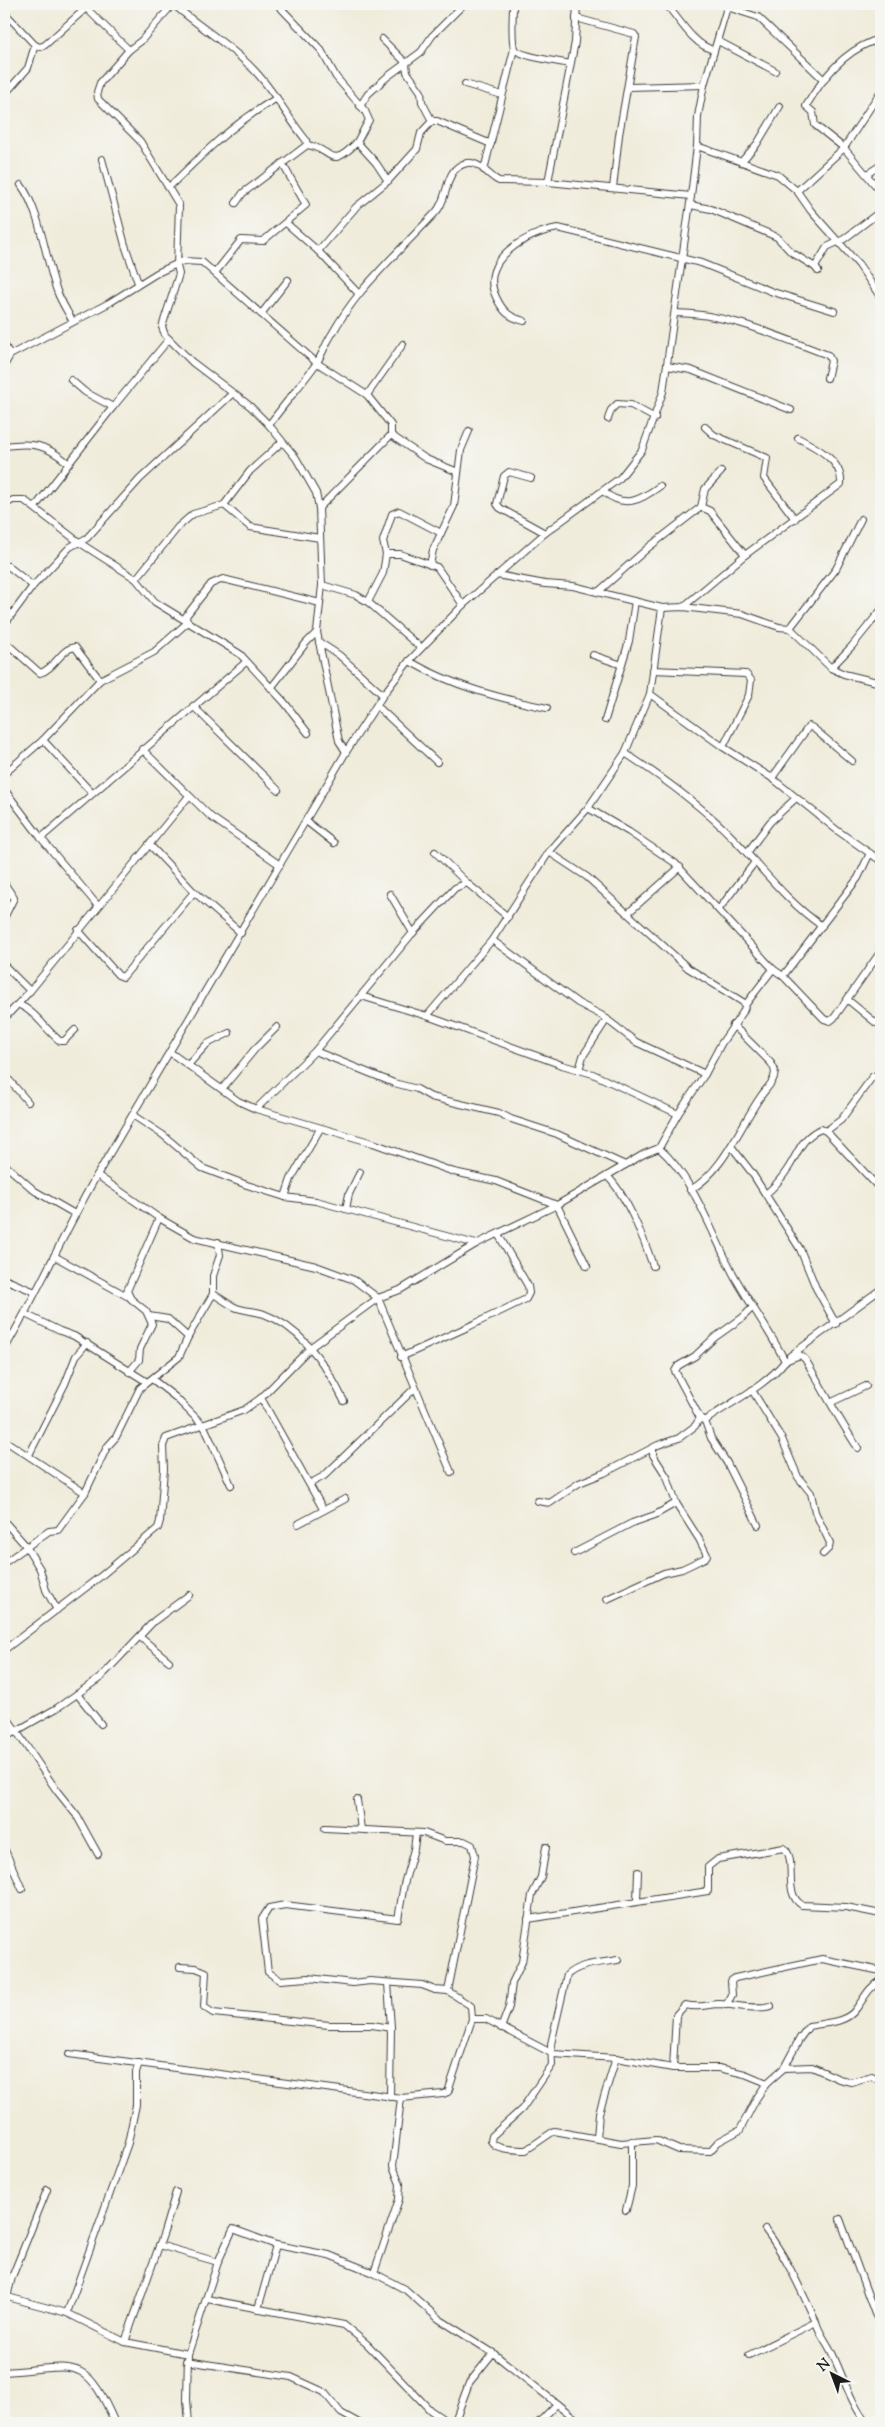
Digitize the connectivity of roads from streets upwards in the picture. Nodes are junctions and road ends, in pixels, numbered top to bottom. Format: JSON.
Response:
{"nodes":[{"id":1,"x":276,"y":4,"type":"edge"},
{"id":2,"x":464,"y":4,"type":"edge"},
{"id":3,"x":513,"y":4,"type":"edge"},
{"id":4,"x":577,"y":4,"type":"edge"},
{"id":5,"x":666,"y":4,"type":"edge"},
{"id":6,"x":728,"y":5,"type":"edge"},
{"id":7,"x":84,"y":6,"type":"edge"},
{"id":8,"x":4,"y":12,"type":"edge"},
{"id":9,"x":576,"y":18,"type":"junction"},
{"id":10,"x":382,"y":39,"type":"dead end"},
{"id":11,"x":718,"y":41,"type":"junction"},
{"id":12,"x":35,"y":45,"type":"junction"},
{"id":13,"x":514,"y":49,"type":"junction"},
{"id":14,"x":881,"y":49,"type":"edge"},
{"id":15,"x":129,"y":50,"type":"junction"},
{"id":16,"x":714,"y":50,"type":"junction"},
{"id":17,"x":406,"y":63,"type":"junction"},
{"id":18,"x":570,"y":64,"type":"junction"},
{"id":19,"x":775,"y":71,"type":"dead end"},
{"id":20,"x":824,"y":80,"type":"junction"},
{"id":21,"x":465,"y":84,"type":"dead end"},
{"id":22,"x":704,"y":85,"type":"junction"},
{"id":23,"x":628,"y":87,"type":"junction"},
{"id":24,"x":881,"y":91,"type":"edge"},
{"id":25,"x":4,"y":95,"type":"edge"},
{"id":26,"x":502,"y":95,"type":"junction"},
{"id":27,"x":277,"y":98,"type":"junction"},
{"id":28,"x":360,"y":106,"type":"junction"},
{"id":29,"x":780,"y":106,"type":"dead end"},
{"id":30,"x":432,"y":121,"type":"junction"},
{"id":31,"x":357,"y":142,"type":"junction"},
{"id":32,"x":491,"y":144,"type":"junction"},
{"id":33,"x":307,"y":145,"type":"junction"},
{"id":34,"x":697,"y":146,"type":"junction"},
{"id":35,"x":844,"y":148,"type":"junction"},
{"id":36,"x":102,"y":159,"type":"dead end"},
{"id":37,"x":741,"y":162,"type":"junction"},
{"id":38,"x":282,"y":163,"type":"junction"},
{"id":39,"x":881,"y":165,"type":"edge"},
{"id":40,"x":484,"y":170,"type":"junction"},
{"id":41,"x":867,"y":174,"type":"junction"},
{"id":42,"x":388,"y":181,"type":"junction"},
{"id":43,"x":548,"y":182,"type":"junction"},
{"id":44,"x":21,"y":185,"type":"dead end"},
{"id":45,"x":170,"y":188,"type":"junction"},
{"id":46,"x":614,"y":188,"type":"junction"},
{"id":47,"x":797,"y":191,"type":"junction"},
{"id":48,"x":881,"y":192,"type":"edge"},
{"id":49,"x":691,"y":196,"type":"junction"},
{"id":50,"x":236,"y":203,"type":"dead end"},
{"id":51,"x":690,"y":205,"type":"junction"},
{"id":52,"x":881,"y":211,"type":"edge"},
{"id":53,"x":286,"y":222,"type":"junction"},
{"id":54,"x":838,"y":242,"type":"junction"},
{"id":55,"x":318,"y":251,"type":"junction"},
{"id":56,"x":682,"y":260,"type":"junction"},
{"id":57,"x":177,"y":266,"type":"junction"},
{"id":58,"x":214,"y":272,"type":"junction"},
{"id":59,"x":288,"y":280,"type":"dead end"},
{"id":60,"x":138,"y":283,"type":"junction"},
{"id":61,"x":359,"y":294,"type":"junction"},
{"id":62,"x":881,"y":298,"type":"edge"},
{"id":63,"x":834,"y":311,"type":"dead end"},
{"id":64,"x":675,"y":313,"type":"junction"},
{"id":65,"x":261,"y":314,"type":"junction"},
{"id":66,"x":524,"y":321,"type":"dead end"},
{"id":67,"x":74,"y":322,"type":"junction"},
{"id":68,"x":169,"y":339,"type":"junction"},
{"id":69,"x":4,"y":344,"type":"edge"},
{"id":70,"x":403,"y":344,"type":"dead end"},
{"id":71,"x":10,"y":355,"type":"junction"},
{"id":72,"x":317,"y":363,"type":"junction"},
{"id":73,"x":4,"y":366,"type":"edge"},
{"id":74,"x":667,"y":366,"type":"junction"},
{"id":75,"x":827,"y":378,"type":"dead end"},
{"id":76,"x":71,"y":380,"type":"dead end"},
{"id":77,"x":234,"y":393,"type":"junction"},
{"id":78,"x":368,"y":395,"type":"junction"},
{"id":79,"x":112,"y":407,"type":"junction"},
{"id":80,"x":792,"y":410,"type":"dead end"},
{"id":81,"x":655,"y":418,"type":"junction"},
{"id":82,"x":608,"y":419,"type":"dead end"},
{"id":83,"x":269,"y":424,"type":"junction"},
{"id":84,"x":705,"y":427,"type":"dead end"},
{"id":85,"x":469,"y":431,"type":"dead end"},
{"id":86,"x":391,"y":435,"type":"junction"},
{"id":87,"x":798,"y":438,"type":"dead end"},
{"id":88,"x":282,"y":442,"type":"junction"},
{"id":89,"x":4,"y":446,"type":"edge"},
{"id":90,"x":68,"y":463,"type":"junction"},
{"id":91,"x":458,"y":472,"type":"junction"},
{"id":92,"x":721,"y":472,"type":"dead end"},
{"id":93,"x":531,"y":478,"type":"dead end"},
{"id":94,"x":660,"y":486,"type":"dead end"},
{"id":95,"x":604,"y":492,"type":"junction"},
{"id":96,"x":4,"y":505,"type":"edge"},
{"id":97,"x":224,"y":505,"type":"junction"},
{"id":98,"x":35,"y":507,"type":"junction"},
{"id":99,"x":702,"y":507,"type":"junction"},
{"id":100,"x":319,"y":508,"type":"junction"},
{"id":101,"x":795,"y":519,"type":"junction"},
{"id":102,"x":861,"y":519,"type":"dead end"},
{"id":103,"x":441,"y":533,"type":"junction"},
{"id":104,"x":545,"y":533,"type":"junction"},
{"id":105,"x":320,"y":538,"type":"junction"},
{"id":106,"x":80,"y":543,"type":"junction"},
{"id":107,"x":386,"y":554,"type":"junction"},
{"id":108,"x":745,"y":554,"type":"junction"},
{"id":109,"x":430,"y":564,"type":"junction"},
{"id":110,"x":8,"y":566,"type":"dead end"},
{"id":111,"x":497,"y":575,"type":"junction"},
{"id":112,"x":136,"y":580,"type":"junction"},
{"id":113,"x":322,"y":585,"type":"junction"},
{"id":114,"x":33,"y":586,"type":"junction"},
{"id":115,"x":598,"y":592,"type":"junction"},
{"id":116,"x":635,"y":601,"type":"junction"},
{"id":117,"x":368,"y":602,"type":"junction"},
{"id":118,"x":320,"y":604,"type":"junction"},
{"id":119,"x":463,"y":605,"type":"junction"},
{"id":120,"x":683,"y":607,"type":"junction"},
{"id":121,"x":662,"y":608,"type":"junction"},
{"id":122,"x":881,"y":610,"type":"edge"},
{"id":123,"x":187,"y":623,"type":"junction"},
{"id":124,"x":4,"y":625,"type":"edge"},
{"id":125,"x":790,"y":628,"type":"junction"},
{"id":126,"x":317,"y":632,"type":"junction"},
{"id":127,"x":4,"y":641,"type":"edge"},
{"id":128,"x":319,"y":642,"type":"junction"},
{"id":129,"x":421,"y":648,"type":"junction"},
{"id":130,"x":592,"y":655,"type":"dead end"},
{"id":131,"x":246,"y":662,"type":"junction"},
{"id":132,"x":409,"y":662,"type":"junction"},
{"id":133,"x":622,"y":665,"type":"junction"},
{"id":134,"x":830,"y":668,"type":"junction"},
{"id":135,"x":653,"y":670,"type":"junction"},
{"id":136,"x":100,"y":680,"type":"junction"},
{"id":137,"x":881,"y":683,"type":"edge"},
{"id":138,"x":271,"y":688,"type":"junction"},
{"id":139,"x":650,"y":694,"type":"junction"},
{"id":140,"x":383,"y":695,"type":"junction"},
{"id":141,"x":193,"y":706,"type":"junction"},
{"id":142,"x":377,"y":706,"type":"junction"},
{"id":143,"x":547,"y":708,"type":"dead end"},
{"id":144,"x":605,"y":720,"type":"dead end"},
{"id":145,"x":308,"y":733,"type":"dead end"},
{"id":146,"x":43,"y":740,"type":"junction"},
{"id":147,"x":723,"y":747,"type":"junction"},
{"id":148,"x":142,"y":749,"type":"junction"},
{"id":149,"x":346,"y":752,"type":"junction"},
{"id":150,"x":625,"y":753,"type":"junction"},
{"id":151,"x":852,"y":761,"type":"dead end"},
{"id":152,"x":437,"y":762,"type":"dead end"},
{"id":153,"x":4,"y":774,"type":"edge"},
{"id":154,"x":772,"y":778,"type":"junction"},
{"id":155,"x":4,"y":789,"type":"edge"},
{"id":156,"x":278,"y":790,"type":"dead end"},
{"id":157,"x":92,"y":793,"type":"junction"},
{"id":158,"x":189,"y":796,"type":"junction"},
{"id":159,"x":796,"y":798,"type":"junction"},
{"id":160,"x":588,"y":808,"type":"junction"},
{"id":161,"x":306,"y":821,"type":"junction"},
{"id":162,"x":40,"y":838,"type":"junction"},
{"id":163,"x":334,"y":843,"type":"dead end"},
{"id":164,"x":149,"y":844,"type":"junction"},
{"id":165,"x":435,"y":852,"type":"dead end"},
{"id":166,"x":550,"y":852,"type":"junction"},
{"id":167,"x":870,"y":853,"type":"junction"},
{"id":168,"x":747,"y":854,"type":"junction"},
{"id":169,"x":881,"y":861,"type":"edge"},
{"id":170,"x":756,"y":862,"type":"junction"},
{"id":171,"x":280,"y":865,"type":"junction"},
{"id":172,"x":680,"y":867,"type":"junction"},
{"id":173,"x":467,"y":883,"type":"junction"},
{"id":174,"x":4,"y":884,"type":"edge"},
{"id":175,"x":194,"y":892,"type":"junction"},
{"id":176,"x":390,"y":894,"type":"dead end"},
{"id":177,"x":98,"y":906,"type":"junction"},
{"id":178,"x":718,"y":909,"type":"junction"},
{"id":179,"x":628,"y":913,"type":"junction"},
{"id":180,"x":508,"y":917,"type":"junction"},
{"id":181,"x":4,"y":918,"type":"edge"},
{"id":182,"x":822,"y":926,"type":"junction"},
{"id":183,"x":78,"y":930,"type":"junction"},
{"id":184,"x":241,"y":933,"type":"junction"},
{"id":185,"x":413,"y":933,"type":"junction"},
{"id":186,"x":492,"y":940,"type":"junction"},
{"id":187,"x":881,"y":951,"type":"edge"},
{"id":188,"x":4,"y":964,"type":"edge"},
{"id":189,"x":773,"y":969,"type":"junction"},
{"id":190,"x":783,"y":976,"type":"junction"},
{"id":191,"x":30,"y":990,"type":"junction"},
{"id":192,"x":361,"y":996,"type":"junction"},
{"id":193,"x":848,"y":1000,"type":"junction"},
{"id":194,"x":18,"y":1004,"type":"junction"},
{"id":195,"x":746,"y":1004,"type":"junction"},
{"id":196,"x":427,"y":1016,"type":"junction"},
{"id":197,"x":4,"y":1019,"type":"edge"},
{"id":198,"x":607,"y":1019,"type":"junction"},
{"id":199,"x":876,"y":1023,"type":"dead end"},
{"id":200,"x":733,"y":1025,"type":"junction"},
{"id":201,"x":277,"y":1027,"type":"dead end"},
{"id":202,"x":75,"y":1030,"type":"dead end"},
{"id":203,"x":229,"y":1033,"type":"dead end"},
{"id":204,"x":315,"y":1051,"type":"junction"},
{"id":205,"x":171,"y":1053,"type":"junction"},
{"id":206,"x":188,"y":1065,"type":"junction"},
{"id":207,"x":579,"y":1070,"type":"junction"},
{"id":208,"x":4,"y":1074,"type":"edge"},
{"id":209,"x":705,"y":1074,"type":"junction"},
{"id":210,"x":873,"y":1076,"type":"dead end"},
{"id":211,"x":222,"y":1089,"type":"junction"},
{"id":212,"x":28,"y":1102,"type":"dead end"},
{"id":213,"x":256,"y":1109,"type":"junction"},
{"id":214,"x":678,"y":1114,"type":"junction"},
{"id":215,"x":134,"y":1116,"type":"junction"},
{"id":216,"x":320,"y":1129,"type":"junction"},
{"id":217,"x":826,"y":1131,"type":"junction"},
{"id":218,"x":731,"y":1146,"type":"junction"},
{"id":219,"x":659,"y":1148,"type":"junction"},
{"id":220,"x":4,"y":1164,"type":"edge"},
{"id":221,"x":625,"y":1165,"type":"junction"},
{"id":222,"x":360,"y":1172,"type":"dead end"},
{"id":223,"x":98,"y":1175,"type":"junction"},
{"id":224,"x":607,"y":1176,"type":"junction"},
{"id":225,"x":690,"y":1190,"type":"junction"},
{"id":226,"x":881,"y":1190,"type":"edge"},
{"id":227,"x":766,"y":1194,"type":"junction"},
{"id":228,"x":285,"y":1197,"type":"junction"},
{"id":229,"x":557,"y":1205,"type":"junction"},
{"id":230,"x":346,"y":1209,"type":"junction"},
{"id":231,"x":75,"y":1214,"type":"junction"},
{"id":232,"x":159,"y":1218,"type":"junction"},
{"id":233,"x":498,"y":1234,"type":"junction"},
{"id":234,"x":218,"y":1242,"type":"junction"},
{"id":235,"x":476,"y":1244,"type":"junction"},
{"id":236,"x":54,"y":1256,"type":"junction"},
{"id":237,"x":587,"y":1266,"type":"dead end"},
{"id":238,"x":653,"y":1266,"type":"dead end"},
{"id":239,"x":4,"y":1279,"type":"edge"},
{"id":240,"x":881,"y":1289,"type":"edge"},
{"id":241,"x":35,"y":1292,"type":"junction"},
{"id":242,"x":214,"y":1294,"type":"junction"},
{"id":243,"x":127,"y":1296,"type":"junction"},
{"id":244,"x":378,"y":1298,"type":"junction"},
{"id":245,"x":753,"y":1307,"type":"junction"},
{"id":246,"x":25,"y":1314,"type":"junction"},
{"id":247,"x":149,"y":1316,"type":"junction"},
{"id":248,"x":836,"y":1324,"type":"junction"},
{"id":249,"x":188,"y":1337,"type":"junction"},
{"id":250,"x":86,"y":1343,"type":"junction"},
{"id":251,"x":311,"y":1347,"type":"junction"},
{"id":252,"x":4,"y":1350,"type":"edge"},
{"id":253,"x":401,"y":1357,"type":"junction"},
{"id":254,"x":785,"y":1360,"type":"junction"},
{"id":255,"x":129,"y":1372,"type":"junction"},
{"id":256,"x":147,"y":1380,"type":"junction"},
{"id":257,"x":866,"y":1386,"type":"dead end"},
{"id":258,"x":416,"y":1388,"type":"junction"},
{"id":259,"x":752,"y":1390,"type":"junction"},
{"id":260,"x":260,"y":1398,"type":"junction"},
{"id":261,"x":344,"y":1401,"type":"dead end"},
{"id":262,"x":832,"y":1402,"type":"junction"},
{"id":263,"x":702,"y":1419,"type":"junction"},
{"id":264,"x":204,"y":1426,"type":"junction"},
{"id":265,"x":4,"y":1440,"type":"edge"},
{"id":266,"x":858,"y":1448,"type":"dead end"},
{"id":267,"x":652,"y":1449,"type":"junction"},
{"id":268,"x":29,"y":1455,"type":"junction"},
{"id":269,"x":451,"y":1472,"type":"dead end"},
{"id":270,"x":311,"y":1483,"type":"junction"},
{"id":271,"x":231,"y":1485,"type":"dead end"},
{"id":272,"x":85,"y":1493,"type":"junction"},
{"id":273,"x":345,"y":1498,"type":"dead end"},
{"id":274,"x":538,"y":1501,"type":"dead end"},
{"id":275,"x":676,"y":1502,"type":"junction"},
{"id":276,"x":323,"y":1509,"type":"junction"},
{"id":277,"x":4,"y":1521,"type":"edge"},
{"id":278,"x":298,"y":1524,"type":"dead end"},
{"id":279,"x":758,"y":1526,"type":"dead end"},
{"id":280,"x":26,"y":1546,"type":"junction"},
{"id":281,"x":574,"y":1553,"type":"dead end"},
{"id":282,"x":823,"y":1554,"type":"dead end"},
{"id":283,"x":4,"y":1563,"type":"edge"},
{"id":284,"x":189,"y":1595,"type":"dead end"},
{"id":285,"x":607,"y":1600,"type":"dead end"},
{"id":286,"x":57,"y":1610,"type":"junction"},
{"id":287,"x":140,"y":1637,"type":"junction"},
{"id":288,"x":4,"y":1650,"type":"edge"},
{"id":289,"x":169,"y":1661,"type":"dead end"},
{"id":290,"x":77,"y":1694,"type":"junction"},
{"id":291,"x":4,"y":1712,"type":"edge"},
{"id":292,"x":101,"y":1724,"type":"dead end"},
{"id":293,"x":15,"y":1731,"type":"junction"},
{"id":294,"x":4,"y":1738,"type":"edge"},
{"id":295,"x":357,"y":1800,"type":"dead end"},
{"id":296,"x":324,"y":1828,"type":"dead end"},
{"id":297,"x":361,"y":1829,"type":"junction"},
{"id":298,"x":416,"y":1833,"type":"junction"},
{"id":299,"x":546,"y":1846,"type":"dead end"},
{"id":300,"x":4,"y":1850,"type":"edge"},
{"id":301,"x":98,"y":1854,"type":"dead end"},
{"id":302,"x":638,"y":1872,"type":"dead end"},
{"id":303,"x":22,"y":1889,"type":"dead end"},
{"id":304,"x":637,"y":1901,"type":"junction"},
{"id":305,"x":881,"y":1914,"type":"edge"},
{"id":306,"x":528,"y":1919,"type":"junction"},
{"id":307,"x":618,"y":1960,"type":"dead end"},
{"id":308,"x":180,"y":1967,"type":"dead end"},
{"id":309,"x":881,"y":1972,"type":"edge"},
{"id":310,"x":881,"y":1980,"type":"edge"},
{"id":311,"x":388,"y":1983,"type":"junction"},
{"id":312,"x":448,"y":1990,"type":"junction"},
{"id":313,"x":726,"y":2005,"type":"junction"},
{"id":314,"x":771,"y":2006,"type":"dead end"},
{"id":315,"x":472,"y":2019,"type":"junction"},
{"id":316,"x":391,"y":2028,"type":"junction"},
{"id":317,"x":501,"y":2028,"type":"junction"},
{"id":318,"x":69,"y":2054,"type":"dead end"},
{"id":319,"x":553,"y":2054,"type":"junction"},
{"id":320,"x":616,"y":2058,"type":"junction"},
{"id":321,"x":139,"y":2063,"type":"junction"},
{"id":322,"x":673,"y":2068,"type":"junction"},
{"id":323,"x":784,"y":2068,"type":"junction"},
{"id":324,"x":881,"y":2082,"type":"edge"},
{"id":325,"x":767,"y":2083,"type":"junction"},
{"id":326,"x":390,"y":2096,"type":"junction"},
{"id":327,"x":401,"y":2098,"type":"junction"},
{"id":328,"x":597,"y":2138,"type":"junction"},
{"id":329,"x":632,"y":2141,"type":"junction"},
{"id":330,"x":47,"y":2190,"type":"dead end"},
{"id":331,"x":176,"y":2192,"type":"dead end"},
{"id":332,"x":626,"y":2210,"type":"dead end"},
{"id":333,"x":840,"y":2220,"type":"dead end"},
{"id":334,"x":765,"y":2229,"type":"dead end"},
{"id":335,"x":159,"y":2245,"type":"junction"},
{"id":336,"x":276,"y":2245,"type":"junction"},
{"id":337,"x":218,"y":2262,"type":"junction"},
{"id":338,"x":374,"y":2273,"type":"junction"},
{"id":339,"x":6,"y":2296,"type":"edge"},
{"id":340,"x":207,"y":2299,"type":"junction"},
{"id":341,"x":258,"y":2309,"type":"junction"},
{"id":342,"x":67,"y":2313,"type":"junction"},
{"id":343,"x":816,"y":2322,"type":"junction"},
{"id":344,"x":881,"y":2325,"type":"edge"},
{"id":345,"x":125,"y":2342,"type":"junction"},
{"id":346,"x":493,"y":2353,"type":"junction"},
{"id":347,"x":749,"y":2355,"type":"dead end"},
{"id":348,"x":187,"y":2357,"type":"junction"},
{"id":349,"x":4,"y":2372,"type":"edge"},
{"id":350,"x":557,"y":2404,"type":"junction"},
{"id":351,"x":115,"y":2423,"type":"edge"},
{"id":352,"x":189,"y":2423,"type":"edge"},
{"id":353,"x":359,"y":2423,"type":"edge"},
{"id":354,"x":450,"y":2423,"type":"edge"},
{"id":355,"x":538,"y":2423,"type":"edge"},
{"id":356,"x":581,"y":2423,"type":"edge"},
{"id":357,"x":867,"y":2423,"type":"edge"}],
"edges":[{"from":1,"to":28,"type":"street"},
{"from":2,"to":17,"type":"street"},
{"from":3,"to":13,"type":"street"},
{"from":4,"to":9,"type":"street"},
{"from":5,"to":16,"type":"street"},
{"from":6,"to":11,"type":"street"},
{"from":6,"to":20,"type":"street"},
{"from":7,"to":12,"type":"street"},
{"from":7,"to":15,"type":"street"},
{"from":8,"to":12,"type":"street"},
{"from":9,"to":18,"type":"street"},
{"from":9,"to":23,"type":"street"},
{"from":10,"to":17,"type":"street"},
{"from":11,"to":16,"type":"street"},
{"from":11,"to":19,"type":"street"},
{"from":12,"to":25,"type":"street"},
{"from":13,"to":18,"type":"street"},
{"from":13,"to":26,"type":"street"},
{"from":14,"to":20,"type":"street"},
{"from":15,"to":27,"type":"street"},
{"from":15,"to":45,"type":"street"},
{"from":16,"to":22,"type":"street"},
{"from":17,"to":28,"type":"street"},
{"from":17,"to":30,"type":"street"},
{"from":18,"to":43,"type":"street"},
{"from":20,"to":35,"type":"street"},
{"from":21,"to":26,"type":"street"},
{"from":22,"to":23,"type":"street"},
{"from":22,"to":34,"type":"street"},
{"from":23,"to":46,"type":"street"},
{"from":24,"to":35,"type":"street"},
{"from":26,"to":32,"type":"street"},
{"from":27,"to":33,"type":"street"},
{"from":27,"to":45,"type":"street"},
{"from":28,"to":31,"type":"street"},
{"from":29,"to":37,"type":"street"},
{"from":30,"to":32,"type":"street"},
{"from":30,"to":42,"type":"street"},
{"from":31,"to":33,"type":"street"},
{"from":31,"to":42,"type":"street"},
{"from":32,"to":40,"type":"street"},
{"from":33,"to":38,"type":"street"},
{"from":34,"to":37,"type":"street"},
{"from":34,"to":49,"type":"street"},
{"from":35,"to":41,"type":"street"},
{"from":35,"to":47,"type":"street"},
{"from":36,"to":60,"type":"street"},
{"from":37,"to":47,"type":"street"},
{"from":38,"to":50,"type":"street"},
{"from":38,"to":53,"type":"street"},
{"from":39,"to":41,"type":"street"},
{"from":40,"to":43,"type":"street"},
{"from":40,"to":61,"type":"street"},
{"from":41,"to":48,"type":"street"},
{"from":42,"to":55,"type":"street"},
{"from":43,"to":46,"type":"street"},
{"from":44,"to":67,"type":"street"},
{"from":45,"to":57,"type":"street"},
{"from":46,"to":49,"type":"street"},
{"from":47,"to":54,"type":"street"},
{"from":49,"to":51,"type":"street"},
{"from":51,"to":54,"type":"street"},
{"from":51,"to":56,"type":"street"},
{"from":52,"to":54,"type":"street"},
{"from":53,"to":55,"type":"street"},
{"from":53,"to":58,"type":"street"},
{"from":54,"to":62,"type":"street"},
{"from":55,"to":61,"type":"street"},
{"from":56,"to":63,"type":"street"},
{"from":56,"to":64,"type":"street"},
{"from":56,"to":66,"type":"street"},
{"from":57,"to":58,"type":"street"},
{"from":57,"to":60,"type":"street"},
{"from":57,"to":68,"type":"street"},
{"from":58,"to":65,"type":"street"},
{"from":59,"to":65,"type":"street"},
{"from":60,"to":67,"type":"street"},
{"from":61,"to":72,"type":"street"},
{"from":64,"to":74,"type":"street"},
{"from":64,"to":75,"type":"street"},
{"from":65,"to":72,"type":"street"},
{"from":67,"to":71,"type":"street"},
{"from":68,"to":77,"type":"street"},
{"from":68,"to":79,"type":"street"},
{"from":69,"to":71,"type":"street"},
{"from":70,"to":78,"type":"street"},
{"from":71,"to":73,"type":"street"},
{"from":72,"to":78,"type":"street"},
{"from":72,"to":83,"type":"street"},
{"from":74,"to":80,"type":"street"},
{"from":74,"to":81,"type":"street"},
{"from":76,"to":79,"type":"street"},
{"from":77,"to":83,"type":"street"},
{"from":77,"to":106,"type":"street"},
{"from":78,"to":86,"type":"street"},
{"from":79,"to":90,"type":"street"},
{"from":81,"to":82,"type":"street"},
{"from":81,"to":95,"type":"street"},
{"from":83,"to":88,"type":"street"},
{"from":84,"to":101,"type":"street"},
{"from":85,"to":91,"type":"street"},
{"from":86,"to":91,"type":"street"},
{"from":86,"to":100,"type":"street"},
{"from":87,"to":101,"type":"street"},
{"from":88,"to":97,"type":"street"},
{"from":88,"to":100,"type":"street"},
{"from":89,"to":90,"type":"street"},
{"from":90,"to":98,"type":"street"},
{"from":91,"to":103,"type":"street"},
{"from":92,"to":99,"type":"street"},
{"from":93,"to":104,"type":"street"},
{"from":94,"to":95,"type":"street"},
{"from":95,"to":104,"type":"street"},
{"from":96,"to":98,"type":"street"},
{"from":97,"to":105,"type":"street"},
{"from":97,"to":112,"type":"street"},
{"from":98,"to":106,"type":"street"},
{"from":99,"to":108,"type":"street"},
{"from":99,"to":115,"type":"street"},
{"from":100,"to":105,"type":"street"},
{"from":101,"to":108,"type":"street"},
{"from":102,"to":125,"type":"street"},
{"from":103,"to":107,"type":"street"},
{"from":103,"to":109,"type":"street"},
{"from":104,"to":111,"type":"street"},
{"from":105,"to":113,"type":"street"},
{"from":106,"to":112,"type":"street"},
{"from":106,"to":114,"type":"street"},
{"from":107,"to":109,"type":"street"},
{"from":107,"to":117,"type":"street"},
{"from":108,"to":120,"type":"street"},
{"from":109,"to":119,"type":"street"},
{"from":110,"to":114,"type":"street"},
{"from":111,"to":115,"type":"street"},
{"from":111,"to":119,"type":"street"},
{"from":112,"to":123,"type":"street"},
{"from":113,"to":117,"type":"street"},
{"from":113,"to":118,"type":"street"},
{"from":114,"to":124,"type":"street"},
{"from":115,"to":116,"type":"street"},
{"from":116,"to":121,"type":"street"},
{"from":116,"to":133,"type":"street"},
{"from":117,"to":129,"type":"street"},
{"from":118,"to":123,"type":"street"},
{"from":118,"to":126,"type":"street"},
{"from":119,"to":129,"type":"street"},
{"from":120,"to":121,"type":"street"},
{"from":120,"to":125,"type":"street"},
{"from":121,"to":135,"type":"street"},
{"from":122,"to":134,"type":"street"},
{"from":123,"to":131,"type":"street"},
{"from":123,"to":136,"type":"street"},
{"from":125,"to":134,"type":"street"},
{"from":126,"to":128,"type":"street"},
{"from":126,"to":138,"type":"street"},
{"from":127,"to":136,"type":"street"},
{"from":128,"to":140,"type":"street"},
{"from":128,"to":149,"type":"street"},
{"from":129,"to":132,"type":"street"},
{"from":130,"to":133,"type":"street"},
{"from":131,"to":138,"type":"street"},
{"from":131,"to":141,"type":"street"},
{"from":132,"to":140,"type":"street"},
{"from":132,"to":143,"type":"street"},
{"from":133,"to":144,"type":"street"},
{"from":134,"to":137,"type":"street"},
{"from":135,"to":139,"type":"street"},
{"from":135,"to":147,"type":"street"},
{"from":136,"to":146,"type":"street"},
{"from":138,"to":145,"type":"street"},
{"from":139,"to":147,"type":"street"},
{"from":139,"to":150,"type":"street"},
{"from":140,"to":142,"type":"street"},
{"from":141,"to":148,"type":"street"},
{"from":141,"to":156,"type":"street"},
{"from":142,"to":149,"type":"street"},
{"from":142,"to":152,"type":"street"},
{"from":146,"to":153,"type":"street"},
{"from":146,"to":157,"type":"street"},
{"from":147,"to":154,"type":"street"},
{"from":148,"to":157,"type":"street"},
{"from":148,"to":158,"type":"street"},
{"from":149,"to":161,"type":"street"},
{"from":150,"to":160,"type":"street"},
{"from":150,"to":168,"type":"street"},
{"from":151,"to":154,"type":"street"},
{"from":154,"to":159,"type":"street"},
{"from":155,"to":162,"type":"street"},
{"from":157,"to":162,"type":"street"},
{"from":158,"to":164,"type":"street"},
{"from":158,"to":171,"type":"street"},
{"from":159,"to":167,"type":"street"},
{"from":159,"to":168,"type":"street"},
{"from":160,"to":166,"type":"street"},
{"from":160,"to":172,"type":"street"},
{"from":161,"to":163,"type":"street"},
{"from":161,"to":171,"type":"street"},
{"from":162,"to":177,"type":"street"},
{"from":164,"to":175,"type":"street"},
{"from":164,"to":177,"type":"street"},
{"from":165,"to":173,"type":"street"},
{"from":166,"to":179,"type":"street"},
{"from":166,"to":180,"type":"street"},
{"from":167,"to":169,"type":"street"},
{"from":167,"to":182,"type":"street"},
{"from":168,"to":170,"type":"street"},
{"from":170,"to":178,"type":"street"},
{"from":170,"to":182,"type":"street"},
{"from":171,"to":184,"type":"street"},
{"from":172,"to":178,"type":"street"},
{"from":172,"to":179,"type":"street"},
{"from":173,"to":180,"type":"street"},
{"from":173,"to":185,"type":"street"},
{"from":174,"to":181,"type":"street"},
{"from":175,"to":183,"type":"street"},
{"from":175,"to":184,"type":"street"},
{"from":176,"to":185,"type":"street"},
{"from":177,"to":183,"type":"street"},
{"from":178,"to":189,"type":"street"},
{"from":179,"to":195,"type":"street"},
{"from":180,"to":186,"type":"street"},
{"from":182,"to":190,"type":"street"},
{"from":183,"to":191,"type":"street"},
{"from":184,"to":205,"type":"street"},
{"from":185,"to":192,"type":"street"},
{"from":186,"to":196,"type":"street"},
{"from":186,"to":198,"type":"street"},
{"from":187,"to":193,"type":"street"},
{"from":188,"to":191,"type":"street"},
{"from":189,"to":190,"type":"street"},
{"from":189,"to":195,"type":"street"},
{"from":190,"to":193,"type":"street"},
{"from":191,"to":194,"type":"street"},
{"from":192,"to":196,"type":"street"},
{"from":192,"to":204,"type":"street"},
{"from":193,"to":199,"type":"street"},
{"from":194,"to":197,"type":"street"},
{"from":194,"to":202,"type":"street"},
{"from":195,"to":200,"type":"street"},
{"from":196,"to":207,"type":"street"},
{"from":198,"to":207,"type":"street"},
{"from":198,"to":209,"type":"street"},
{"from":200,"to":209,"type":"street"},
{"from":200,"to":218,"type":"street"},
{"from":201,"to":211,"type":"street"},
{"from":203,"to":206,"type":"street"},
{"from":204,"to":213,"type":"street"},
{"from":204,"to":221,"type":"street"},
{"from":205,"to":206,"type":"street"},
{"from":205,"to":215,"type":"street"},
{"from":206,"to":211,"type":"street"},
{"from":207,"to":214,"type":"street"},
{"from":208,"to":212,"type":"street"},
{"from":209,"to":214,"type":"street"},
{"from":210,"to":217,"type":"street"},
{"from":211,"to":213,"type":"street"},
{"from":213,"to":216,"type":"street"},
{"from":214,"to":219,"type":"street"},
{"from":215,"to":223,"type":"street"},
{"from":215,"to":228,"type":"street"},
{"from":216,"to":228,"type":"street"},
{"from":216,"to":229,"type":"street"},
{"from":217,"to":226,"type":"street"},
{"from":217,"to":227,"type":"street"},
{"from":218,"to":225,"type":"street"},
{"from":218,"to":227,"type":"street"},
{"from":219,"to":221,"type":"street"},
{"from":219,"to":225,"type":"street"},
{"from":220,"to":231,"type":"street"},
{"from":221,"to":224,"type":"street"},
{"from":222,"to":230,"type":"street"},
{"from":223,"to":231,"type":"street"},
{"from":223,"to":232,"type":"street"},
{"from":224,"to":229,"type":"street"},
{"from":224,"to":238,"type":"street"},
{"from":225,"to":245,"type":"street"},
{"from":227,"to":248,"type":"street"},
{"from":228,"to":230,"type":"street"},
{"from":229,"to":233,"type":"street"},
{"from":229,"to":237,"type":"street"},
{"from":230,"to":235,"type":"street"},
{"from":231,"to":236,"type":"street"},
{"from":232,"to":234,"type":"street"},
{"from":232,"to":243,"type":"street"},
{"from":233,"to":235,"type":"street"},
{"from":233,"to":253,"type":"street"},
{"from":234,"to":242,"type":"street"},
{"from":234,"to":244,"type":"street"},
{"from":235,"to":244,"type":"street"},
{"from":236,"to":241,"type":"street"},
{"from":236,"to":243,"type":"street"},
{"from":239,"to":241,"type":"street"},
{"from":240,"to":248,"type":"street"},
{"from":241,"to":246,"type":"street"},
{"from":242,"to":249,"type":"street"},
{"from":242,"to":251,"type":"street"},
{"from":243,"to":247,"type":"street"},
{"from":244,"to":251,"type":"street"},
{"from":244,"to":253,"type":"street"},
{"from":245,"to":254,"type":"street"},
{"from":245,"to":263,"type":"street"},
{"from":246,"to":250,"type":"street"},
{"from":246,"to":252,"type":"street"},
{"from":247,"to":249,"type":"street"},
{"from":247,"to":255,"type":"street"},
{"from":248,"to":254,"type":"street"},
{"from":249,"to":256,"type":"street"},
{"from":250,"to":255,"type":"street"},
{"from":250,"to":268,"type":"street"},
{"from":251,"to":260,"type":"street"},
{"from":251,"to":261,"type":"street"},
{"from":253,"to":258,"type":"street"},
{"from":254,"to":259,"type":"street"},
{"from":254,"to":262,"type":"street"},
{"from":255,"to":256,"type":"street"},
{"from":256,"to":264,"type":"street"},
{"from":256,"to":272,"type":"street"},
{"from":257,"to":262,"type":"street"},
{"from":258,"to":269,"type":"street"},
{"from":258,"to":270,"type":"street"},
{"from":259,"to":263,"type":"street"},
{"from":259,"to":282,"type":"street"},
{"from":260,"to":264,"type":"street"},
{"from":260,"to":270,"type":"street"},
{"from":262,"to":266,"type":"street"},
{"from":263,"to":267,"type":"street"},
{"from":263,"to":279,"type":"street"},
{"from":264,"to":271,"type":"street"},
{"from":264,"to":286,"type":"street"},
{"from":265,"to":268,"type":"street"},
{"from":267,"to":274,"type":"street"},
{"from":267,"to":275,"type":"street"},
{"from":268,"to":272,"type":"street"},
{"from":270,"to":276,"type":"street"},
{"from":272,"to":280,"type":"street"},
{"from":273,"to":276,"type":"street"},
{"from":275,"to":281,"type":"street"},
{"from":275,"to":285,"type":"street"},
{"from":276,"to":278,"type":"street"},
{"from":277,"to":280,"type":"street"},
{"from":280,"to":283,"type":"street"},
{"from":280,"to":286,"type":"street"},
{"from":284,"to":287,"type":"street"},
{"from":286,"to":288,"type":"street"},
{"from":287,"to":289,"type":"street"},
{"from":287,"to":290,"type":"street"},
{"from":290,"to":292,"type":"street"},
{"from":290,"to":293,"type":"street"},
{"from":291,"to":293,"type":"street"},
{"from":293,"to":294,"type":"street"},
{"from":293,"to":301,"type":"street"},
{"from":295,"to":297,"type":"street"},
{"from":296,"to":297,"type":"street"},
{"from":297,"to":298,"type":"street"},
{"from":298,"to":311,"type":"street"},
{"from":298,"to":312,"type":"street"},
{"from":299,"to":306,"type":"street"},
{"from":300,"to":303,"type":"street"},
{"from":302,"to":304,"type":"street"},
{"from":304,"to":305,"type":"street"},
{"from":304,"to":306,"type":"street"},
{"from":306,"to":317,"type":"street"},
{"from":307,"to":319,"type":"street"},
{"from":308,"to":316,"type":"street"},
{"from":309,"to":313,"type":"street"},
{"from":310,"to":323,"type":"street"},
{"from":311,"to":312,"type":"street"},
{"from":311,"to":316,"type":"street"},
{"from":312,"to":315,"type":"street"},
{"from":313,"to":314,"type":"street"},
{"from":313,"to":322,"type":"street"},
{"from":315,"to":317,"type":"street"},
{"from":315,"to":327,"type":"street"},
{"from":316,"to":326,"type":"street"},
{"from":317,"to":319,"type":"street"},
{"from":318,"to":321,"type":"street"},
{"from":319,"to":320,"type":"street"},
{"from":319,"to":328,"type":"street"},
{"from":320,"to":322,"type":"street"},
{"from":320,"to":328,"type":"street"},
{"from":321,"to":326,"type":"street"},
{"from":321,"to":342,"type":"street"},
{"from":322,"to":325,"type":"street"},
{"from":323,"to":324,"type":"street"},
{"from":323,"to":325,"type":"street"},
{"from":325,"to":329,"type":"street"},
{"from":326,"to":327,"type":"street"},
{"from":327,"to":338,"type":"street"},
{"from":328,"to":329,"type":"street"},
{"from":329,"to":332,"type":"street"},
{"from":330,"to":339,"type":"street"},
{"from":331,"to":335,"type":"street"},
{"from":333,"to":344,"type":"street"},
{"from":334,"to":343,"type":"street"},
{"from":335,"to":337,"type":"street"},
{"from":335,"to":345,"type":"street"},
{"from":336,"to":337,"type":"street"},
{"from":336,"to":338,"type":"street"},
{"from":336,"to":341,"type":"street"},
{"from":337,"to":340,"type":"street"},
{"from":338,"to":346,"type":"street"},
{"from":339,"to":342,"type":"street"},
{"from":340,"to":341,"type":"street"},
{"from":340,"to":348,"type":"street"},
{"from":341,"to":354,"type":"street"},
{"from":342,"to":345,"type":"street"},
{"from":343,"to":347,"type":"street"},
{"from":343,"to":357,"type":"street"},
{"from":345,"to":348,"type":"street"},
{"from":346,"to":350,"type":"street"},
{"from":346,"to":354,"type":"street"},
{"from":348,"to":352,"type":"street"},
{"from":348,"to":353,"type":"street"},
{"from":349,"to":351,"type":"street"},
{"from":350,"to":355,"type":"street"},
{"from":350,"to":356,"type":"street"}]}
